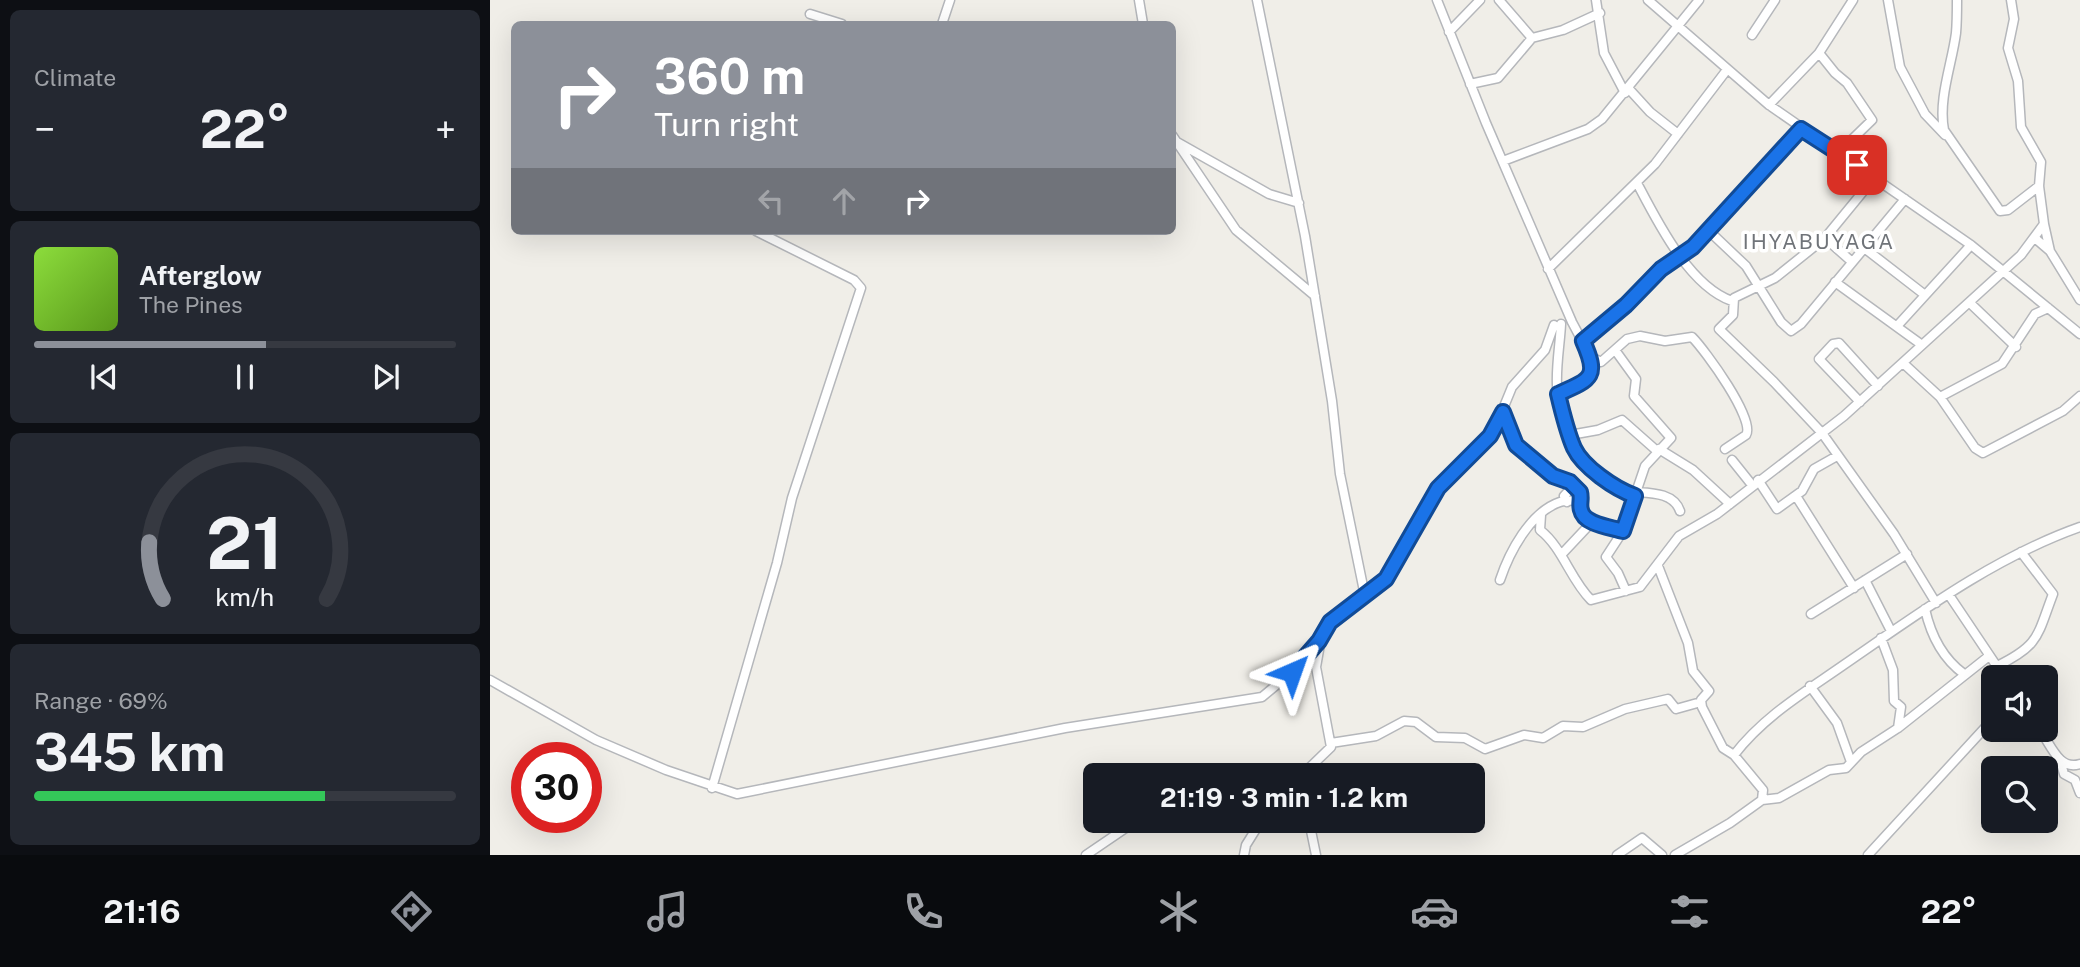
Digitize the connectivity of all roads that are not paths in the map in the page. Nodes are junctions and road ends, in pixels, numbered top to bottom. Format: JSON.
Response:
{"nodes":[{"id":1,"x":950,"y":0,"type":"edge"},
{"id":2,"x":1139,"y":0,"type":"edge"},
{"id":3,"x":1257,"y":0,"type":"edge"},
{"id":4,"x":1437,"y":0,"type":"edge"},
{"id":5,"x":1480,"y":0,"type":"edge"},
{"id":6,"x":1499,"y":0,"type":"edge"},
{"id":7,"x":1596,"y":0,"type":"edge"},
{"id":8,"x":1648,"y":0,"type":"edge"},
{"id":9,"x":1699,"y":0,"type":"edge"},
{"id":10,"x":1775,"y":0,"type":"edge"},
{"id":11,"x":1853,"y":0,"type":"edge"},
{"id":12,"x":1888,"y":0,"type":"edge"},
{"id":13,"x":1957,"y":0,"type":"edge"},
{"id":14,"x":2011,"y":0,"type":"edge"},
{"id":15,"x":1600,"y":13,"type":"junction"},
{"id":16,"x":810,"y":14,"type":"dead end"},
{"id":17,"x":832,"y":21,"type":"edge"},
{"id":18,"x":943,"y":21,"type":"edge"},
{"id":19,"x":1142,"y":21,"type":"edge"},
{"id":20,"x":1679,"y":27,"type":"junction"},
{"id":21,"x":1449,"y":32,"type":"junction"},
{"id":22,"x":1752,"y":35,"type":"dead end"},
{"id":23,"x":1532,"y":37,"type":"junction"},
{"id":24,"x":1819,"y":53,"type":"junction"},
{"id":25,"x":1727,"y":71,"type":"junction"},
{"id":26,"x":1470,"y":83,"type":"junction"},
{"id":27,"x":1627,"y":91,"type":"junction"},
{"id":28,"x":1769,"y":105,"type":"junction"},
{"id":29,"x":1801,"y":129,"type":"junction"},
{"id":30,"x":1678,"y":134,"type":"junction"},
{"id":31,"x":1948,"y":137,"type":"junction"},
{"id":32,"x":1176,"y":140,"type":"edge"},
{"id":33,"x":1176,"y":142,"type":"edge"},
{"id":34,"x":1838,"y":153,"type":"junction"},
{"id":35,"x":1503,"y":161,"type":"junction"},
{"id":36,"x":1875,"y":177,"type":"junction"},
{"id":37,"x":1637,"y":183,"type":"junction"},
{"id":38,"x":2039,"y":186,"type":"junction"},
{"id":39,"x":1905,"y":199,"type":"junction"},
{"id":40,"x":1299,"y":203,"type":"junction"},
{"id":41,"x":2044,"y":224,"type":"junction"},
{"id":42,"x":1708,"y":230,"type":"junction"},
{"id":43,"x":764,"y":235,"type":"edge"},
{"id":44,"x":1825,"y":238,"type":"junction"},
{"id":45,"x":2036,"y":239,"type":"junction"},
{"id":46,"x":1970,"y":244,"type":"junction"},
{"id":47,"x":1863,"y":247,"type":"junction"},
{"id":48,"x":2050,"y":251,"type":"junction"},
{"id":49,"x":1680,"y":256,"type":"junction"},
{"id":50,"x":1851,"y":261,"type":"junction"},
{"id":51,"x":1548,"y":269,"type":"junction"},
{"id":52,"x":2006,"y":272,"type":"junction"},
{"id":53,"x":1835,"y":282,"type":"junction"},
{"id":54,"x":1759,"y":284,"type":"junction"},
{"id":55,"x":1926,"y":295,"type":"junction"},
{"id":56,"x":1315,"y":296,"type":"junction"},
{"id":57,"x":2080,"y":300,"type":"edge"},
{"id":58,"x":1732,"y":302,"type":"junction"},
{"id":59,"x":1971,"y":304,"type":"junction"},
{"id":60,"x":2048,"y":308,"type":"junction"},
{"id":61,"x":1898,"y":326,"type":"junction"},
{"id":62,"x":2080,"y":334,"type":"edge"},
{"id":63,"x":1583,"y":341,"type":"junction"},
{"id":64,"x":1922,"y":345,"type":"junction"},
{"id":65,"x":2016,"y":347,"type":"junction"},
{"id":66,"x":1615,"y":350,"type":"junction"},
{"id":67,"x":1592,"y":359,"type":"junction"},
{"id":68,"x":1903,"y":363,"type":"junction"},
{"id":69,"x":1878,"y":386,"type":"junction"},
{"id":70,"x":1558,"y":394,"type":"junction"},
{"id":71,"x":2080,"y":396,"type":"edge"},
{"id":72,"x":1940,"y":397,"type":"junction"},
{"id":73,"x":1860,"y":402,"type":"junction"},
{"id":74,"x":1503,"y":412,"type":"junction"},
{"id":75,"x":1822,"y":433,"type":"junction"},
{"id":76,"x":1570,"y":435,"type":"junction"},
{"id":77,"x":1658,"y":449,"type":"junction"},
{"id":78,"x":1725,"y":449,"type":"dead end"},
{"id":79,"x":1837,"y":456,"type":"junction"},
{"id":80,"x":1732,"y":460,"type":"dead end"},
{"id":81,"x":1755,"y":483,"type":"junction"},
{"id":82,"x":1574,"y":485,"type":"junction"},
{"id":83,"x":1635,"y":494,"type":"junction"},
{"id":84,"x":1796,"y":496,"type":"junction"},
{"id":85,"x":1582,"y":500,"type":"junction"},
{"id":86,"x":1567,"y":502,"type":"junction"},
{"id":87,"x":1730,"y":504,"type":"junction"},
{"id":88,"x":1680,"y":511,"type":"dead end"},
{"id":89,"x":1541,"y":516,"type":"junction"},
{"id":90,"x":1592,"y":522,"type":"junction"},
{"id":91,"x":2080,"y":527,"type":"edge"},
{"id":92,"x":1623,"y":531,"type":"junction"},
{"id":93,"x":2021,"y":552,"type":"junction"},
{"id":94,"x":1907,"y":554,"type":"junction"},
{"id":95,"x":1561,"y":555,"type":"junction"},
{"id":96,"x":1658,"y":566,"type":"junction"},
{"id":97,"x":1500,"y":580,"type":"dead end"},
{"id":98,"x":1866,"y":580,"type":"junction"},
{"id":99,"x":1854,"y":588,"type":"junction"},
{"id":100,"x":1626,"y":591,"type":"junction"},
{"id":101,"x":1949,"y":595,"type":"junction"},
{"id":102,"x":1365,"y":596,"type":"junction"},
{"id":103,"x":1936,"y":603,"type":"junction"},
{"id":104,"x":1925,"y":609,"type":"junction"},
{"id":105,"x":1811,"y":614,"type":"dead end"},
{"id":106,"x":1891,"y":631,"type":"junction"},
{"id":107,"x":1881,"y":638,"type":"junction"},
{"id":108,"x":1319,"y":641,"type":"junction"},
{"id":109,"x":1989,"y":656,"type":"junction"},
{"id":110,"x":1946,"y":659,"type":"junction"},
{"id":111,"x":1996,"y":665,"type":"edge"},
{"id":112,"x":1999,"y":665,"type":"edge"},
{"id":113,"x":1964,"y":674,"type":"junction"},
{"id":114,"x":490,"y":680,"type":"edge"},
{"id":115,"x":1810,"y":686,"type":"junction"},
{"id":116,"x":1945,"y":690,"type":"junction"},
{"id":117,"x":1701,"y":702,"type":"junction"},
{"id":118,"x":1898,"y":728,"type":"junction"},
{"id":119,"x":1981,"y":732,"type":"edge"},
{"id":120,"x":2048,"y":742,"type":"edge"},
{"id":121,"x":1331,"y":743,"type":"junction"},
{"id":122,"x":1734,"y":755,"type":"junction"},
{"id":123,"x":2060,"y":760,"type":"junction"},
{"id":124,"x":1851,"y":762,"type":"junction"},
{"id":125,"x":1315,"y":763,"type":"edge"},
{"id":126,"x":2080,"y":764,"type":"edge"},
{"id":127,"x":712,"y":788,"type":"junction"},
{"id":128,"x":2080,"y":793,"type":"edge"},
{"id":129,"x":1762,"y":800,"type":"junction"},
{"id":130,"x":1118,"y":833,"type":"edge"},
{"id":131,"x":1254,"y":833,"type":"edge"},
{"id":132,"x":1311,"y":833,"type":"edge"},
{"id":133,"x":1086,"y":855,"type":"edge"},
{"id":134,"x":1244,"y":855,"type":"edge"},
{"id":135,"x":1316,"y":855,"type":"edge"},
{"id":136,"x":1617,"y":855,"type":"edge"},
{"id":137,"x":1662,"y":855,"type":"edge"},
{"id":138,"x":1675,"y":855,"type":"edge"},
{"id":139,"x":1868,"y":855,"type":"edge"}],
"edges":[{"from":1,"to":18,"type":"street"},
{"from":2,"to":19,"type":"street"},
{"from":3,"to":40,"type":"street"},
{"from":4,"to":21,"type":"street"},
{"from":5,"to":21,"type":"street"},
{"from":6,"to":23,"type":"street"},
{"from":7,"to":15,"type":"street"},
{"from":8,"to":20,"type":"street"},
{"from":9,"to":20,"type":"street"},
{"from":10,"to":22,"type":"street"},
{"from":11,"to":24,"type":"street"},
{"from":12,"to":31,"type":"street"},
{"from":13,"to":31,"type":"street"},
{"from":14,"to":38,"type":"street"},
{"from":15,"to":23,"type":"street"},
{"from":15,"to":27,"type":"street"},
{"from":16,"to":17,"type":"street"},
{"from":20,"to":25,"type":"street"},
{"from":20,"to":27,"type":"street"},
{"from":21,"to":26,"type":"street"},
{"from":23,"to":26,"type":"street"},
{"from":24,"to":28,"type":"street"},
{"from":24,"to":34,"type":"street"},
{"from":25,"to":28,"type":"street"},
{"from":25,"to":30,"type":"street"},
{"from":26,"to":35,"type":"street"},
{"from":27,"to":30,"type":"street"},
{"from":27,"to":35,"type":"street"},
{"from":28,"to":29,"type":"street"},
{"from":29,"to":34,"type":"street"},
{"from":29,"to":42,"type":"street"},
{"from":30,"to":37,"type":"street"},
{"from":31,"to":38,"type":"street"},
{"from":32,"to":40,"type":"street"},
{"from":33,"to":56,"type":"street"},
{"from":34,"to":36,"type":"street"},
{"from":35,"to":51,"type":"street"},
{"from":36,"to":39,"type":"street"},
{"from":36,"to":44,"type":"street"},
{"from":37,"to":49,"type":"street"},
{"from":37,"to":51,"type":"street"},
{"from":38,"to":41,"type":"street"},
{"from":39,"to":46,"type":"street"},
{"from":39,"to":47,"type":"street"},
{"from":40,"to":56,"type":"street"},
{"from":41,"to":45,"type":"street"},
{"from":41,"to":48,"type":"street"},
{"from":42,"to":49,"type":"street"},
{"from":42,"to":54,"type":"street"},
{"from":43,"to":127,"type":"street"},
{"from":44,"to":50,"type":"street"},
{"from":44,"to":54,"type":"street"},
{"from":45,"to":48,"type":"street"},
{"from":45,"to":52,"type":"street"},
{"from":46,"to":52,"type":"street"},
{"from":46,"to":55,"type":"street"},
{"from":47,"to":50,"type":"street"},
{"from":47,"to":55,"type":"street"},
{"from":48,"to":57,"type":"street"},
{"from":49,"to":58,"type":"street"},
{"from":49,"to":63,"type":"street"},
{"from":50,"to":53,"type":"street"},
{"from":51,"to":63,"type":"street"},
{"from":52,"to":59,"type":"street"},
{"from":52,"to":60,"type":"street"},
{"from":53,"to":54,"type":"street"},
{"from":53,"to":61,"type":"street"},
{"from":54,"to":58,"type":"street"},
{"from":55,"to":61,"type":"street"},
{"from":56,"to":102,"type":"street"},
{"from":58,"to":75,"type":"street"},
{"from":59,"to":64,"type":"street"},
{"from":59,"to":65,"type":"street"},
{"from":60,"to":62,"type":"street"},
{"from":60,"to":65,"type":"street"},
{"from":61,"to":64,"type":"street"},
{"from":63,"to":67,"type":"street"},
{"from":64,"to":68,"type":"street"},
{"from":65,"to":72,"type":"street"},
{"from":66,"to":67,"type":"street"},
{"from":66,"to":77,"type":"street"},
{"from":66,"to":78,"type":"street"},
{"from":67,"to":70,"type":"street"},
{"from":68,"to":69,"type":"street"},
{"from":68,"to":72,"type":"street"},
{"from":69,"to":73,"type":"street"},
{"from":69,"to":73,"type":"street"},
{"from":70,"to":74,"type":"street"},
{"from":70,"to":76,"type":"street"},
{"from":71,"to":72,"type":"street"},
{"from":73,"to":75,"type":"street"},
{"from":74,"to":82,"type":"street"},
{"from":74,"to":102,"type":"street"},
{"from":75,"to":79,"type":"street"},
{"from":75,"to":81,"type":"street"},
{"from":76,"to":77,"type":"street"},
{"from":76,"to":83,"type":"street"},
{"from":77,"to":83,"type":"street"},
{"from":77,"to":87,"type":"street"},
{"from":79,"to":84,"type":"street"},
{"from":79,"to":94,"type":"street"},
{"from":80,"to":81,"type":"street"},
{"from":81,"to":84,"type":"street"},
{"from":81,"to":87,"type":"street"},
{"from":82,"to":85,"type":"street"},
{"from":82,"to":86,"type":"street"},
{"from":83,"to":88,"type":"street"},
{"from":83,"to":92,"type":"street"},
{"from":84,"to":99,"type":"street"},
{"from":85,"to":86,"type":"street"},
{"from":85,"to":90,"type":"street"},
{"from":86,"to":89,"type":"street"},
{"from":87,"to":96,"type":"street"},
{"from":89,"to":95,"type":"street"},
{"from":89,"to":97,"type":"street"},
{"from":90,"to":92,"type":"street"},
{"from":90,"to":95,"type":"street"},
{"from":91,"to":93,"type":"street"},
{"from":92,"to":100,"type":"street"},
{"from":93,"to":101,"type":"street"},
{"from":93,"to":112,"type":"street"},
{"from":94,"to":98,"type":"street"},
{"from":94,"to":103,"type":"street"},
{"from":95,"to":100,"type":"street"},
{"from":96,"to":100,"type":"street"},
{"from":96,"to":117,"type":"street"},
{"from":98,"to":99,"type":"street"},
{"from":98,"to":106,"type":"street"},
{"from":99,"to":105,"type":"street"},
{"from":101,"to":103,"type":"street"},
{"from":101,"to":109,"type":"street"},
{"from":102,"to":108,"type":"street"},
{"from":103,"to":104,"type":"street"},
{"from":104,"to":106,"type":"street"},
{"from":104,"to":110,"type":"street"},
{"from":106,"to":107,"type":"street"},
{"from":107,"to":115,"type":"street"},
{"from":107,"to":118,"type":"street"},
{"from":108,"to":121,"type":"street"},
{"from":108,"to":127,"type":"street"},
{"from":109,"to":111,"type":"street"},
{"from":109,"to":113,"type":"street"},
{"from":110,"to":113,"type":"street"},
{"from":110,"to":116,"type":"street"},
{"from":113,"to":116,"type":"street"},
{"from":114,"to":127,"type":"street"},
{"from":115,"to":122,"type":"street"},
{"from":115,"to":124,"type":"street"},
{"from":116,"to":118,"type":"street"},
{"from":117,"to":121,"type":"street"},
{"from":117,"to":122,"type":"street"},
{"from":118,"to":124,"type":"street"},
{"from":119,"to":139,"type":"street"},
{"from":120,"to":123,"type":"street"},
{"from":121,"to":125,"type":"street"},
{"from":122,"to":129,"type":"street"},
{"from":123,"to":126,"type":"street"},
{"from":123,"to":128,"type":"street"},
{"from":124,"to":129,"type":"street"},
{"from":129,"to":138,"type":"street"},
{"from":130,"to":133,"type":"street"},
{"from":131,"to":134,"type":"street"},
{"from":132,"to":135,"type":"street"},
{"from":136,"to":137,"type":"street"}]}
